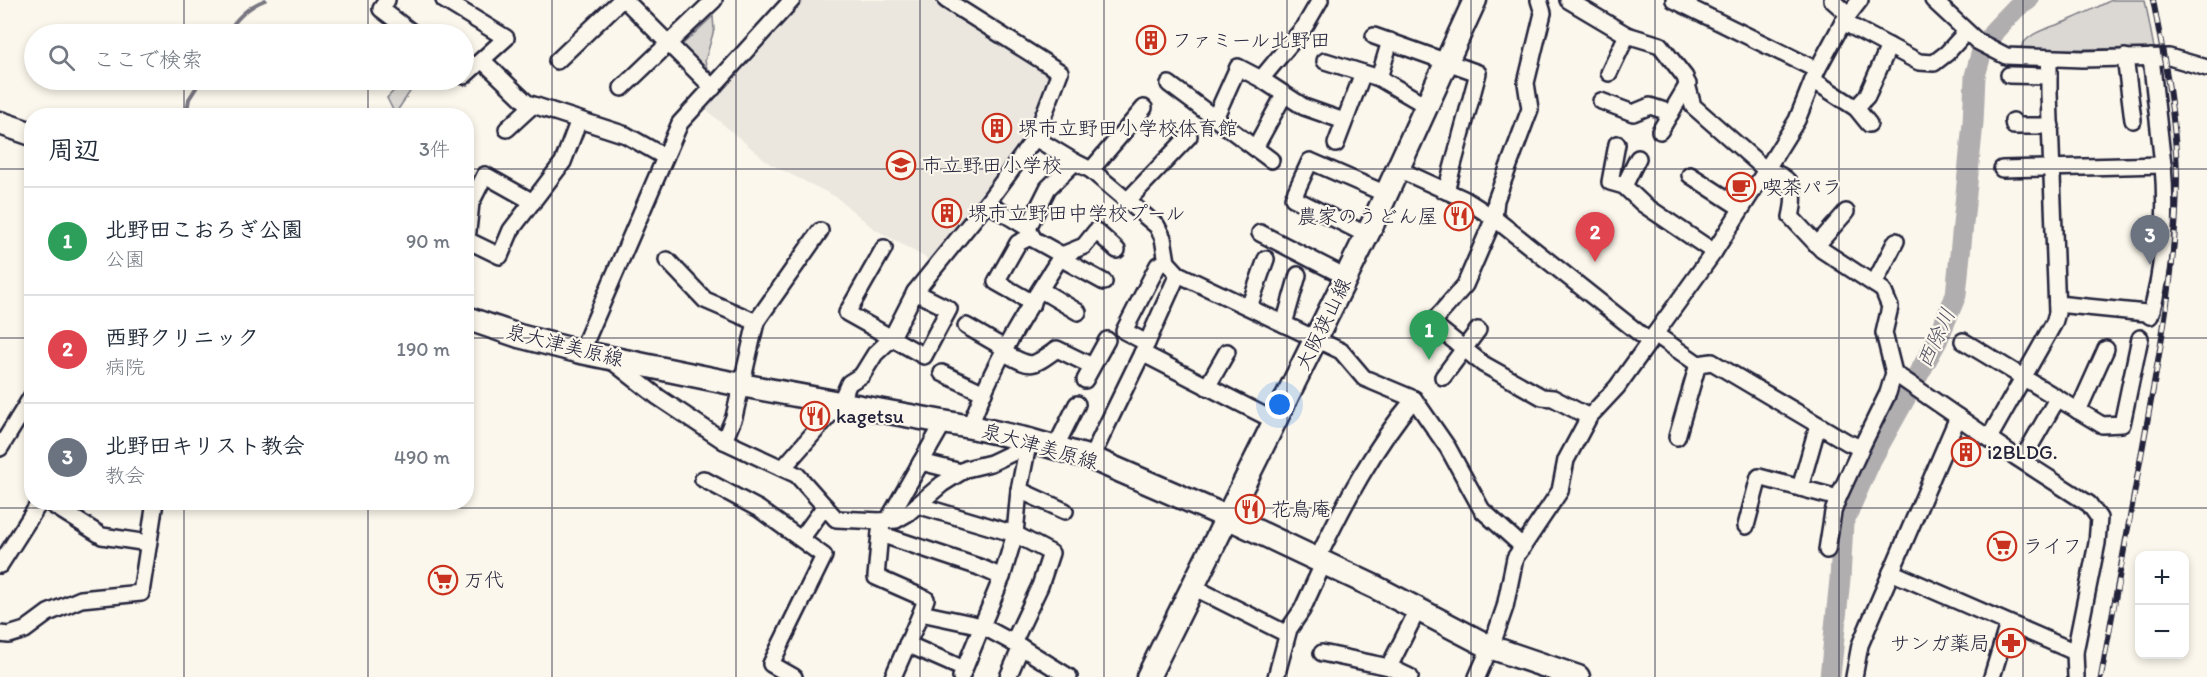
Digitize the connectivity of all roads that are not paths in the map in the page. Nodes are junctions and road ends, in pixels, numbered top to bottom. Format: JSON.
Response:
{"nodes":[{"id":1,"x":387,"y":0,"type":"edge"},
{"id":2,"x":444,"y":0,"type":"edge"},
{"id":3,"x":623,"y":0,"type":"edge"},
{"id":4,"x":714,"y":0,"type":"edge"},
{"id":5,"x":792,"y":0,"type":"edge"},
{"id":6,"x":946,"y":0,"type":"edge"},
{"id":7,"x":1320,"y":0,"type":"edge"},
{"id":8,"x":1474,"y":0,"type":"edge"},
{"id":9,"x":1563,"y":0,"type":"edge"},
{"id":10,"x":1568,"y":0,"type":"edge"},
{"id":11,"x":1832,"y":0,"type":"edge"},
{"id":12,"x":1860,"y":0,"type":"edge"},
{"id":13,"x":1933,"y":0,"type":"edge"},
{"id":14,"x":1677,"y":1,"type":"edge"},
{"id":15,"x":1540,"y":4,"type":"edge"},
{"id":16,"x":1846,"y":18,"type":"junction"},
{"id":17,"x":401,"y":24,"type":"edge"},
{"id":18,"x":1627,"y":35,"type":"junction"},
{"id":19,"x":1374,"y":36,"type":"dead end"},
{"id":20,"x":1972,"y":36,"type":"junction"},
{"id":21,"x":1390,"y":41,"type":"junction"},
{"id":22,"x":669,"y":44,"type":"junction"},
{"id":23,"x":1889,"y":46,"type":"junction"},
{"id":24,"x":2125,"y":57,"type":"junction"},
{"id":25,"x":2151,"y":57,"type":"junction"},
{"id":26,"x":2049,"y":59,"type":"junction"},
{"id":27,"x":482,"y":60,"type":"junction"},
{"id":28,"x":557,"y":61,"type":"dead end"},
{"id":29,"x":1325,"y":61,"type":"dead end"},
{"id":30,"x":1447,"y":61,"type":"junction"},
{"id":31,"x":474,"y":67,"type":"edge"},
{"id":32,"x":2207,"y":68,"type":"edge"},
{"id":33,"x":1363,"y":73,"type":"junction"},
{"id":34,"x":1609,"y":73,"type":"dead end"},
{"id":35,"x":1815,"y":75,"type":"junction"},
{"id":36,"x":2009,"y":75,"type":"dead end"},
{"id":37,"x":2049,"y":76,"type":"junction"},
{"id":38,"x":1261,"y":78,"type":"junction"},
{"id":39,"x":1379,"y":78,"type":"junction"},
{"id":40,"x":1169,"y":84,"type":"dead end"},
{"id":41,"x":1688,"y":84,"type":"junction"},
{"id":42,"x":622,"y":88,"type":"dead end"},
{"id":43,"x":712,"y":88,"type":"junction"},
{"id":44,"x":1284,"y":95,"type":"junction"},
{"id":45,"x":1601,"y":101,"type":"dead end"},
{"id":46,"x":533,"y":105,"type":"junction"},
{"id":47,"x":1427,"y":106,"type":"junction"},
{"id":48,"x":1144,"y":108,"type":"dead end"},
{"id":49,"x":1856,"y":108,"type":"junction"},
{"id":50,"x":1671,"y":113,"type":"junction"},
{"id":51,"x":1215,"y":118,"type":"junction"},
{"id":52,"x":579,"y":120,"type":"junction"},
{"id":53,"x":2133,"y":120,"type":"dead end"},
{"id":54,"x":1344,"y":121,"type":"junction"},
{"id":55,"x":2013,"y":121,"type":"dead end"},
{"id":56,"x":0,"y":123,"type":"edge"},
{"id":57,"x":1869,"y":124,"type":"dead end"},
{"id":58,"x":2050,"y":126,"type":"junction"},
{"id":59,"x":507,"y":129,"type":"dead end"},
{"id":60,"x":24,"y":131,"type":"edge"},
{"id":61,"x":1660,"y":131,"type":"dead end"},
{"id":62,"x":1190,"y":136,"type":"dead end"},
{"id":63,"x":1035,"y":138,"type":"junction"},
{"id":64,"x":1336,"y":144,"type":"dead end"},
{"id":65,"x":1617,"y":144,"type":"dead end"},
{"id":66,"x":1255,"y":148,"type":"junction"},
{"id":67,"x":665,"y":157,"type":"junction"},
{"id":68,"x":1638,"y":158,"type":"dead end"},
{"id":69,"x":1271,"y":160,"type":"dead end"},
{"id":70,"x":1075,"y":162,"type":"junction"},
{"id":71,"x":2163,"y":165,"type":"junction"},
{"id":72,"x":2052,"y":167,"type":"junction"},
{"id":73,"x":1398,"y":169,"type":"junction"},
{"id":74,"x":2002,"y":169,"type":"dead end"},
{"id":75,"x":1091,"y":170,"type":"junction"},
{"id":76,"x":1766,"y":170,"type":"junction"},
{"id":77,"x":1690,"y":175,"type":"dead end"},
{"id":78,"x":1624,"y":186,"type":"junction"},
{"id":79,"x":1446,"y":191,"type":"junction"},
{"id":80,"x":1386,"y":194,"type":"junction"},
{"id":81,"x":474,"y":197,"type":"edge"},
{"id":82,"x":1128,"y":200,"type":"junction"},
{"id":83,"x":533,"y":202,"type":"junction"},
{"id":84,"x":987,"y":203,"type":"junction"},
{"id":85,"x":1740,"y":208,"type":"junction"},
{"id":86,"x":1846,"y":212,"type":"dead end"},
{"id":87,"x":1494,"y":218,"type":"junction"},
{"id":88,"x":820,"y":231,"type":"dead end"},
{"id":89,"x":1030,"y":232,"type":"junction"},
{"id":90,"x":1260,"y":233,"type":"dead end"},
{"id":91,"x":1367,"y":235,"type":"junction"},
{"id":92,"x":1896,"y":241,"type":"dead end"},
{"id":93,"x":474,"y":243,"type":"edge"},
{"id":94,"x":1817,"y":245,"type":"junction"},
{"id":95,"x":884,"y":248,"type":"dead end"},
{"id":96,"x":1117,"y":250,"type":"dead end"},
{"id":97,"x":1714,"y":252,"type":"junction"},
{"id":98,"x":1061,"y":257,"type":"junction"},
{"id":99,"x":1266,"y":259,"type":"dead end"},
{"id":100,"x":667,"y":260,"type":"dead end"},
{"id":101,"x":1167,"y":262,"type":"junction"},
{"id":102,"x":1178,"y":274,"type":"junction"},
{"id":103,"x":1298,"y":275,"type":"dead end"},
{"id":104,"x":1346,"y":277,"type":"junction"},
{"id":105,"x":1104,"y":282,"type":"dead end"},
{"id":106,"x":1874,"y":284,"type":"junction"},
{"id":107,"x":915,"y":292,"type":"junction"},
{"id":108,"x":1037,"y":296,"type":"junction"},
{"id":109,"x":2057,"y":304,"type":"junction"},
{"id":110,"x":1249,"y":307,"type":"junction"},
{"id":111,"x":1078,"y":312,"type":"dead end"},
{"id":112,"x":474,"y":321,"type":"edge"},
{"id":113,"x":756,"y":322,"type":"junction"},
{"id":114,"x":1284,"y":324,"type":"junction"},
{"id":115,"x":966,"y":326,"type":"dead end"},
{"id":116,"x":1478,"y":330,"type":"dead end"},
{"id":117,"x":1652,"y":337,"type":"junction"},
{"id":118,"x":2140,"y":338,"type":"dead end"},
{"id":119,"x":891,"y":339,"type":"junction"},
{"id":120,"x":1316,"y":339,"type":"junction"},
{"id":121,"x":1107,"y":340,"type":"dead end"},
{"id":122,"x":1963,"y":341,"type":"dead end"},
{"id":123,"x":1144,"y":348,"type":"junction"},
{"id":124,"x":2106,"y":348,"type":"dead end"},
{"id":125,"x":1464,"y":349,"type":"junction"},
{"id":126,"x":1005,"y":351,"type":"junction"},
{"id":127,"x":581,"y":352,"type":"junction"},
{"id":128,"x":1227,"y":352,"type":"dead end"},
{"id":129,"x":607,"y":357,"type":"junction"},
{"id":130,"x":1698,"y":363,"type":"junction"},
{"id":131,"x":942,"y":373,"type":"dead end"},
{"id":132,"x":1896,"y":375,"type":"junction"},
{"id":133,"x":1443,"y":377,"type":"dead end"},
{"id":134,"x":2023,"y":378,"type":"junction"},
{"id":135,"x":741,"y":385,"type":"junction"},
{"id":136,"x":1207,"y":387,"type":"junction"},
{"id":137,"x":984,"y":393,"type":"junction"},
{"id":138,"x":1414,"y":399,"type":"junction"},
{"id":139,"x":2057,"y":399,"type":"junction"},
{"id":140,"x":840,"y":403,"type":"junction"},
{"id":141,"x":1077,"y":404,"type":"dead end"},
{"id":142,"x":24,"y":409,"type":"edge"},
{"id":143,"x":2078,"y":411,"type":"junction"},
{"id":144,"x":1589,"y":417,"type":"junction"},
{"id":145,"x":1958,"y":417,"type":"junction"},
{"id":146,"x":1275,"y":421,"type":"junction"},
{"id":147,"x":944,"y":422,"type":"junction"},
{"id":148,"x":1818,"y":425,"type":"junction"},
{"id":149,"x":970,"y":426,"type":"junction"},
{"id":150,"x":1677,"y":437,"type":"dead end"},
{"id":151,"x":1989,"y":438,"type":"junction"},
{"id":152,"x":1029,"y":440,"type":"junction"},
{"id":153,"x":724,"y":441,"type":"junction"},
{"id":154,"x":0,"y":448,"type":"edge"},
{"id":155,"x":1055,"y":448,"type":"junction"},
{"id":156,"x":1859,"y":452,"type":"junction"},
{"id":157,"x":1091,"y":458,"type":"junction"},
{"id":158,"x":2022,"y":460,"type":"junction"},
{"id":159,"x":921,"y":462,"type":"junction"},
{"id":160,"x":783,"y":468,"type":"junction"},
{"id":161,"x":961,"y":472,"type":"junction"},
{"id":162,"x":703,"y":479,"type":"dead end"},
{"id":163,"x":1800,"y":488,"type":"junction"},
{"id":164,"x":1019,"y":490,"type":"junction"},
{"id":165,"x":1838,"y":498,"type":"junction"},
{"id":166,"x":917,"y":505,"type":"junction"},
{"id":167,"x":825,"y":506,"type":"junction"},
{"id":168,"x":35,"y":510,"type":"edge"},
{"id":169,"x":61,"y":510,"type":"edge"},
{"id":170,"x":154,"y":510,"type":"edge"},
{"id":171,"x":1065,"y":511,"type":"dead end"},
{"id":172,"x":1227,"y":517,"type":"junction"},
{"id":173,"x":883,"y":525,"type":"junction"},
{"id":174,"x":1746,"y":526,"type":"dead end"},
{"id":175,"x":1015,"y":534,"type":"junction"},
{"id":176,"x":801,"y":539,"type":"junction"},
{"id":177,"x":148,"y":543,"type":"junction"},
{"id":178,"x":1523,"y":547,"type":"junction"},
{"id":179,"x":1827,"y":550,"type":"dead end"},
{"id":180,"x":1320,"y":561,"type":"junction"},
{"id":181,"x":0,"y":566,"type":"edge"},
{"id":182,"x":1891,"y":572,"type":"junction"},
{"id":183,"x":1002,"y":577,"type":"junction"},
{"id":184,"x":1193,"y":587,"type":"junction"},
{"id":185,"x":1418,"y":609,"type":"junction"},
{"id":186,"x":921,"y":613,"type":"junction"},
{"id":187,"x":2008,"y":624,"type":"junction"},
{"id":188,"x":982,"y":626,"type":"junction"},
{"id":189,"x":0,"y":634,"type":"edge"},
{"id":190,"x":1287,"y":634,"type":"junction"},
{"id":191,"x":908,"y":644,"type":"junction"},
{"id":192,"x":1017,"y":645,"type":"junction"},
{"id":193,"x":1490,"y":647,"type":"junction"},
{"id":194,"x":2075,"y":652,"type":"junction"},
{"id":195,"x":1322,"y":653,"type":"dead end"},
{"id":196,"x":1389,"y":667,"type":"junction"},
{"id":197,"x":767,"y":671,"type":"edge"},
{"id":198,"x":963,"y":673,"type":"edge"},
{"id":199,"x":1061,"y":675,"type":"edge"},
{"id":200,"x":794,"y":677,"type":"edge"},
{"id":201,"x":893,"y":677,"type":"edge"},
{"id":202,"x":1008,"y":677,"type":"edge"},
{"id":203,"x":1149,"y":677,"type":"edge"},
{"id":204,"x":1276,"y":677,"type":"edge"},
{"id":205,"x":1410,"y":677,"type":"edge"},
{"id":206,"x":1477,"y":677,"type":"edge"},
{"id":207,"x":1578,"y":677,"type":"edge"},
{"id":208,"x":1854,"y":677,"type":"edge"},
{"id":209,"x":1992,"y":677,"type":"edge"},
{"id":210,"x":2076,"y":677,"type":"edge"}],
"edges":[{"from":1,"to":17,"type":"street"},
{"from":2,"to":27,"type":"street"},
{"from":3,"to":22,"type":"street"},
{"from":3,"to":28,"type":"street"},
{"from":4,"to":22,"type":"street"},
{"from":5,"to":43,"type":"street"},
{"from":6,"to":63,"type":"street"},
{"from":7,"to":38,"type":"street"},
{"from":8,"to":30,"type":"main road","name":"大阪狭山線"},
{"from":9,"to":15,"type":"street"},
{"from":10,"to":18,"type":"street"},
{"from":11,"to":16,"type":"street"},
{"from":12,"to":16,"type":"street"},
{"from":13,"to":20,"type":"street"},
{"from":14,"to":35,"type":"street"},
{"from":15,"to":87,"type":"street"},
{"from":16,"to":23,"type":"street"},
{"from":16,"to":35,"type":"street"},
{"from":18,"to":34,"type":"street"},
{"from":18,"to":41,"type":"street"},
{"from":19,"to":21,"type":"street"},
{"from":20,"to":23,"type":"street"},
{"from":20,"to":26,"type":"street"},
{"from":21,"to":30,"type":"street"},
{"from":21,"to":39,"type":"street"},
{"from":22,"to":42,"type":"street"},
{"from":22,"to":43,"type":"street"},
{"from":23,"to":49,"type":"street"},
{"from":24,"to":25,"type":"street"},
{"from":24,"to":26,"type":"street"},
{"from":24,"to":53,"type":"street"},
{"from":25,"to":32,"type":"street"},
{"from":25,"to":71,"type":"street"},
{"from":26,"to":37,"type":"street"},
{"from":27,"to":31,"type":"street"},
{"from":27,"to":46,"type":"street"},
{"from":29,"to":33,"type":"street"},
{"from":30,"to":47,"type":"main road","name":"大阪狭山線"},
{"from":30,"to":79,"type":"street"},
{"from":33,"to":39,"type":"street"},
{"from":33,"to":54,"type":"street"},
{"from":35,"to":49,"type":"street"},
{"from":35,"to":76,"type":"street"},
{"from":36,"to":37,"type":"street"},
{"from":37,"to":58,"type":"street"},
{"from":38,"to":44,"type":"street"},
{"from":38,"to":51,"type":"street"},
{"from":39,"to":47,"type":"street"},
{"from":40,"to":51,"type":"street"},
{"from":41,"to":50,"type":"street"},
{"from":41,"to":76,"type":"street"},
{"from":43,"to":67,"type":"street"},
{"from":44,"to":54,"type":"street"},
{"from":44,"to":66,"type":"street"},
{"from":45,"to":50,"type":"street"},
{"from":46,"to":52,"type":"street"},
{"from":46,"to":59,"type":"street"},
{"from":47,"to":73,"type":"main road","name":"大阪狭山線"},
{"from":48,"to":75,"type":"street"},
{"from":49,"to":57,"type":"street"},
{"from":50,"to":61,"type":"street"},
{"from":51,"to":66,"type":"street"},
{"from":52,"to":67,"type":"street"},
{"from":52,"to":83,"type":"street"},
{"from":54,"to":64,"type":"street"},
{"from":55,"to":58,"type":"street"},
{"from":56,"to":60,"type":"main road"},
{"from":58,"to":72,"type":"street"},
{"from":62,"to":82,"type":"street"},
{"from":63,"to":70,"type":"street"},
{"from":63,"to":84,"type":"street"},
{"from":65,"to":78,"type":"street"},
{"from":66,"to":69,"type":"street"},
{"from":67,"to":127,"type":"street"},
{"from":68,"to":78,"type":"street"},
{"from":70,"to":75,"type":"street"},
{"from":70,"to":89,"type":"street"},
{"from":71,"to":72,"type":"street"},
{"from":71,"to":109,"type":"street"},
{"from":72,"to":74,"type":"street"},
{"from":72,"to":109,"type":"street"},
{"from":73,"to":79,"type":"street"},
{"from":73,"to":80,"type":"main road","name":"大阪狭山線"},
{"from":75,"to":82,"type":"street"},
{"from":76,"to":85,"type":"street"},
{"from":76,"to":94,"type":"street"},
{"from":77,"to":85,"type":"street"},
{"from":78,"to":97,"type":"street"},
{"from":79,"to":87,"type":"street"},
{"from":80,"to":91,"type":"main road","name":"大阪狭山線"},
{"from":80,"to":91,"type":"street"},
{"from":81,"to":83,"type":"street"},
{"from":82,"to":101,"type":"street"},
{"from":83,"to":93,"type":"street"},
{"from":84,"to":89,"type":"street"},
{"from":84,"to":107,"type":"street"},
{"from":85,"to":97,"type":"street"},
{"from":86,"to":94,"type":"street"},
{"from":87,"to":117,"type":"street"},
{"from":87,"to":125,"type":"street"},
{"from":88,"to":113,"type":"street"},
{"from":89,"to":98,"type":"street"},
{"from":89,"to":108,"type":"street"},
{"from":90,"to":104,"type":"street"},
{"from":91,"to":104,"type":"main road","name":"大阪狭山線"},
{"from":92,"to":106,"type":"street"},
{"from":94,"to":106,"type":"street"},
{"from":95,"to":119,"type":"street"},
{"from":96,"to":98,"type":"street"},
{"from":97,"to":117,"type":"street"},
{"from":98,"to":105,"type":"street"},
{"from":98,"to":108,"type":"street"},
{"from":99,"to":110,"type":"street"},
{"from":100,"to":113,"type":"street"},
{"from":101,"to":102,"type":"street"},
{"from":101,"to":123,"type":"street"},
{"from":102,"to":110,"type":"street"},
{"from":102,"to":123,"type":"street"},
{"from":103,"to":114,"type":"street"},
{"from":104,"to":120,"type":"main road","name":"大阪狭山線"},
{"from":106,"to":132,"type":"street"},
{"from":107,"to":119,"type":"street"},
{"from":107,"to":119,"type":"street"},
{"from":108,"to":111,"type":"street"},
{"from":108,"to":126,"type":"street"},
{"from":109,"to":134,"type":"street"},
{"from":110,"to":114,"type":"street"},
{"from":112,"to":127,"type":"main road","name":"泉大津美原線"},
{"from":113,"to":135,"type":"street"},
{"from":114,"to":120,"type":"street"},
{"from":115,"to":126,"type":"street"},
{"from":116,"to":125,"type":"street"},
{"from":117,"to":130,"type":"street"},
{"from":117,"to":144,"type":"street"},
{"from":118,"to":143,"type":"street"},
{"from":119,"to":140,"type":"street"},
{"from":120,"to":138,"type":"street"},
{"from":120,"to":146,"type":"main road","name":"大阪狭山線"},
{"from":121,"to":126,"type":"street"},
{"from":122,"to":134,"type":"street"},
{"from":123,"to":136,"type":"street"},
{"from":123,"to":157,"type":"street"},
{"from":124,"to":143,"type":"street"},
{"from":125,"to":133,"type":"street"},
{"from":125,"to":144,"type":"street"},
{"from":126,"to":137,"type":"street"},
{"from":127,"to":129,"type":"main road","name":"泉大津美原線"},
{"from":128,"to":136,"type":"street"},
{"from":129,"to":135,"type":"main road","name":"泉大津美原線"},
{"from":129,"to":153,"type":"street"},
{"from":130,"to":148,"type":"street"},
{"from":130,"to":150,"type":"street"},
{"from":131,"to":137,"type":"street"},
{"from":132,"to":145,"type":"street"},
{"from":132,"to":156,"type":"street"},
{"from":134,"to":139,"type":"street"},
{"from":134,"to":151,"type":"street"},
{"from":135,"to":140,"type":"main road","name":"泉大津美原線"},
{"from":135,"to":153,"type":"street"},
{"from":136,"to":146,"type":"street"},
{"from":137,"to":149,"type":"street"},
{"from":138,"to":178,"type":"street"},
{"from":138,"to":180,"type":"street"},
{"from":139,"to":143,"type":"street"},
{"from":139,"to":158,"type":"street"},
{"from":140,"to":147,"type":"main road","name":"泉大津美原線"},
{"from":140,"to":160,"type":"street"},
{"from":141,"to":155,"type":"street"},
{"from":142,"to":154,"type":"street"},
{"from":144,"to":178,"type":"street"},
{"from":145,"to":151,"type":"street"},
{"from":145,"to":182,"type":"street"},
{"from":146,"to":172,"type":"main road","name":"大阪狭山線"},
{"from":147,"to":149,"type":"main road","name":"泉大津美原線"},
{"from":147,"to":159,"type":"street"},
{"from":148,"to":156,"type":"street"},
{"from":148,"to":163,"type":"street"},
{"from":149,"to":152,"type":"main road","name":"泉大津美原線"},
{"from":151,"to":158,"type":"street"},
{"from":152,"to":155,"type":"main road","name":"泉大津美原線"},
{"from":152,"to":161,"type":"street"},
{"from":152,"to":164,"type":"street"},
{"from":153,"to":160,"type":"street"},
{"from":155,"to":157,"type":"main road","name":"泉大津美原線"},
{"from":156,"to":165,"type":"street"},
{"from":157,"to":172,"type":"main road","name":"泉大津美原線"},
{"from":158,"to":194,"type":"street"},
{"from":159,"to":161,"type":"street"},
{"from":159,"to":173,"type":"street"},
{"from":160,"to":167,"type":"street"},
{"from":161,"to":166,"type":"street"},
{"from":162,"to":176,"type":"street"},
{"from":163,"to":165,"type":"street"},
{"from":163,"to":174,"type":"street"},
{"from":164,"to":171,"type":"street"},
{"from":164,"to":175,"type":"street"},
{"from":165,"to":179,"type":"street"},
{"from":166,"to":173,"type":"street"},
{"from":166,"to":175,"type":"street"},
{"from":167,"to":173,"type":"street"},
{"from":167,"to":176,"type":"street"},
{"from":168,"to":181,"type":"street"},
{"from":169,"to":177,"type":"street"},
{"from":170,"to":177,"type":"street"},
{"from":172,"to":180,"type":"main road","name":"泉大津美原線"},
{"from":172,"to":184,"type":"main road","name":"大阪狭山線"},
{"from":173,"to":183,"type":"street"},
{"from":173,"to":186,"type":"street"},
{"from":175,"to":183,"type":"street"},
{"from":175,"to":192,"type":"street"},
{"from":176,"to":197,"type":"street"},
{"from":177,"to":189,"type":"street"},
{"from":178,"to":193,"type":"street"},
{"from":180,"to":185,"type":"main road","name":"泉大津美原線"},
{"from":180,"to":190,"type":"street"},
{"from":182,"to":187,"type":"street"},
{"from":182,"to":208,"type":"street"},
{"from":183,"to":188,"type":"street"},
{"from":184,"to":190,"type":"street"},
{"from":184,"to":203,"type":"main road","name":"大阪狭山線"},
{"from":185,"to":193,"type":"main road","name":"泉大津美原線"},
{"from":185,"to":196,"type":"street"},
{"from":186,"to":188,"type":"street"},
{"from":186,"to":191,"type":"street"},
{"from":187,"to":194,"type":"street"},
{"from":187,"to":209,"type":"street"},
{"from":188,"to":192,"type":"street"},
{"from":188,"to":198,"type":"street"},
{"from":190,"to":204,"type":"street"},
{"from":191,"to":198,"type":"street"},
{"from":191,"to":201,"type":"street"},
{"from":192,"to":199,"type":"street"},
{"from":192,"to":202,"type":"street"},
{"from":193,"to":206,"type":"street"},
{"from":193,"to":207,"type":"main road","name":"泉大津美原線"},
{"from":194,"to":210,"type":"street"},
{"from":195,"to":196,"type":"street"},
{"from":196,"to":205,"type":"street"},
{"from":197,"to":200,"type":"street"}]}
